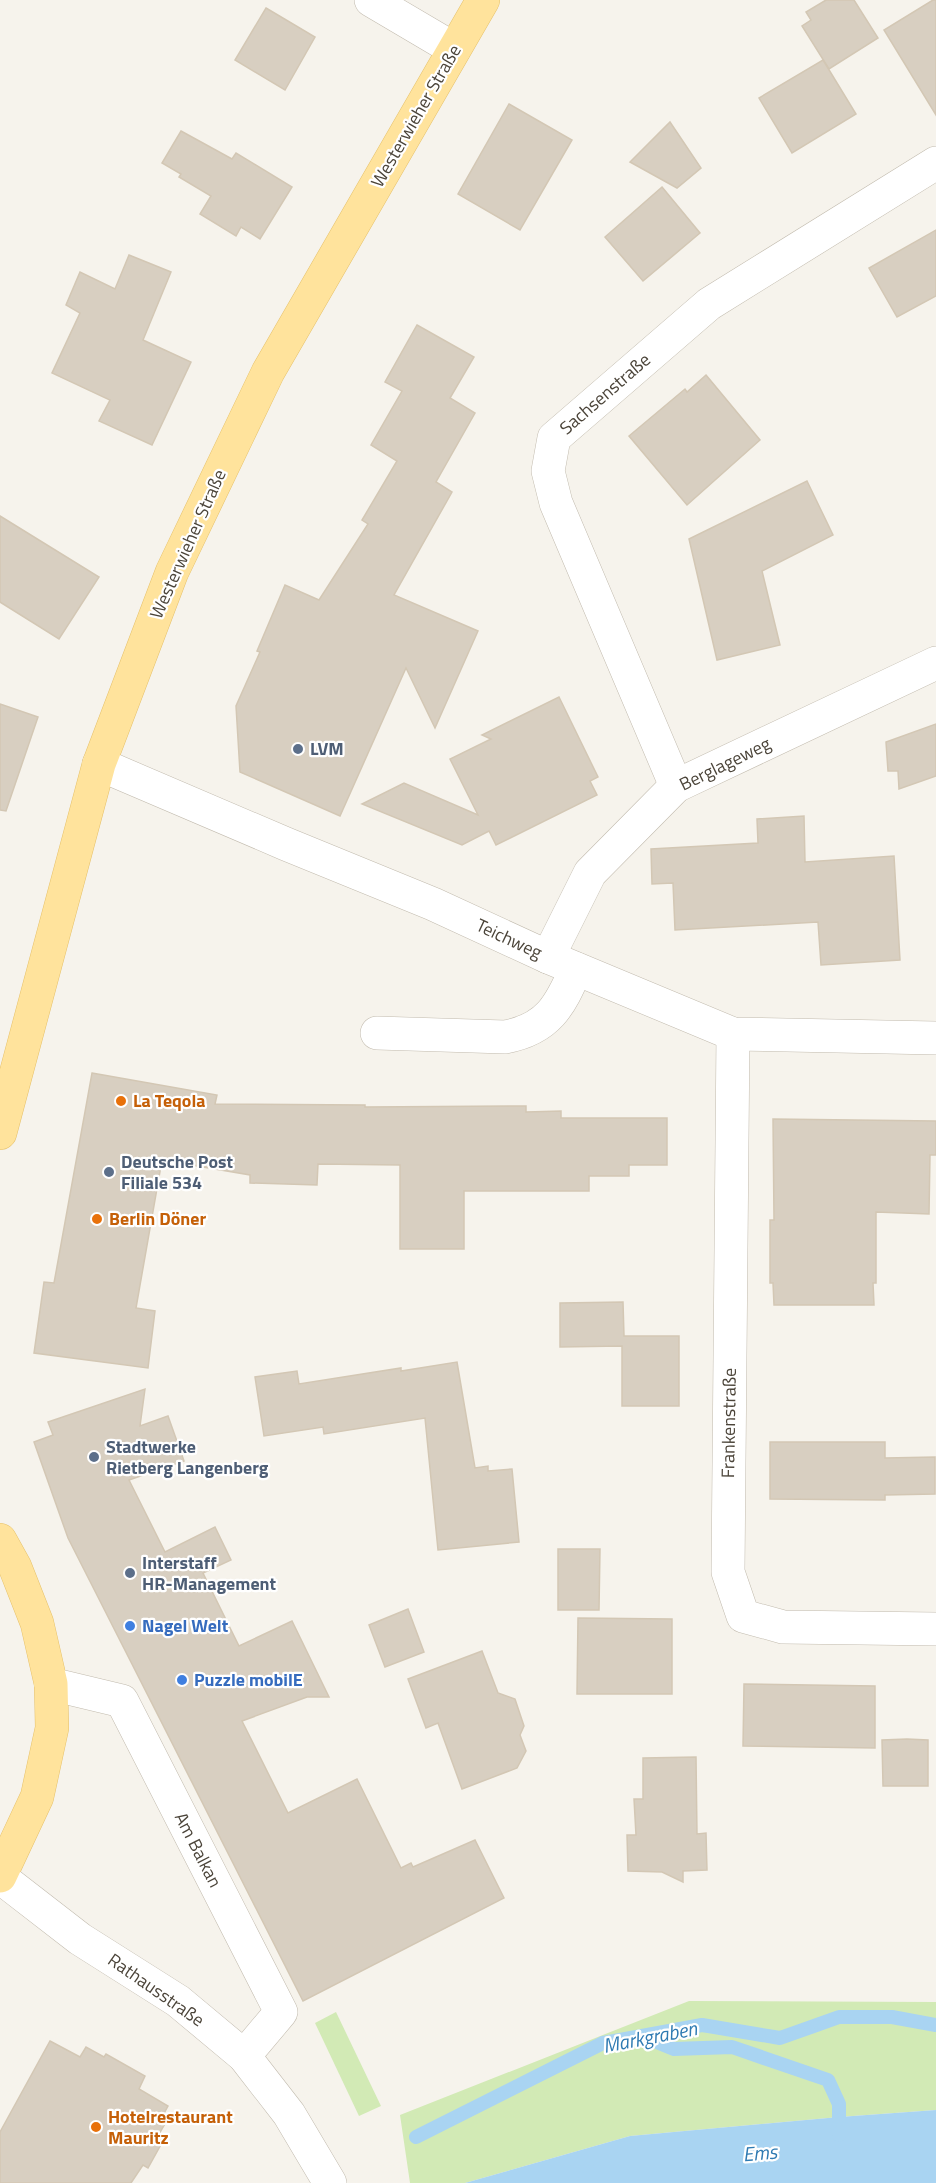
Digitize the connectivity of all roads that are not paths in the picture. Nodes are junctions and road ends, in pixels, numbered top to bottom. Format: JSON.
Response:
{"nodes":[{"id":1,"x":371,"y":0,"type":"edge"},
{"id":2,"x":483,"y":0,"type":"edge"},
{"id":3,"x":454,"y":49,"type":"junction"},
{"id":4,"x":936,"y":163,"type":"edge"},
{"id":5,"x":936,"y":663,"type":"edge"},
{"id":6,"x":99,"y":764,"type":"junction"},
{"id":7,"x":676,"y":786,"type":"junction"},
{"id":8,"x":562,"y":963,"type":"junction"},
{"id":9,"x":377,"y":1033,"type":"dead end"},
{"id":10,"x":733,"y":1034,"type":"junction"},
{"id":11,"x":936,"y":1038,"type":"edge"},
{"id":12,"x":0,"y":1133,"type":"edge"},
{"id":13,"x":0,"y":1540,"type":"edge"},
{"id":14,"x":936,"y":1629,"type":"edge"},
{"id":15,"x":51,"y":1684,"type":"junction"},
{"id":16,"x":0,"y":1877,"type":"edge"},
{"id":17,"x":244,"y":2056,"type":"junction"},
{"id":18,"x":330,"y":2183,"type":"edge"}],
"edges":[{"from":1,"to":3,"type":"street"},
{"from":2,"to":3,"type":"main road","name":"Westerwieher Straße"},
{"from":3,"to":6,"type":"main road","name":"Westerwieher Straße"},
{"from":4,"to":7,"type":"street","name":"Sachsenstraße"},
{"from":5,"to":7,"type":"street","name":"Berglageweg"},
{"from":6,"to":8,"type":"street","name":"Teichweg"},
{"from":6,"to":12,"type":"main road","name":"Westerwieher Straße"},
{"from":7,"to":8,"type":"street","name":"Berglageweg"},
{"from":8,"to":9,"type":"street","name":"Berglageweg"},
{"from":8,"to":10,"type":"street","name":"Teichweg"},
{"from":10,"to":11,"type":"street","name":"Teichweg"},
{"from":10,"to":14,"type":"street","name":"Frankenstraße"},
{"from":13,"to":15,"type":"main road"},
{"from":15,"to":16,"type":"main road"},
{"from":15,"to":17,"type":"street","name":"Am Balkan"},
{"from":16,"to":17,"type":"street","name":"Rathausstraße"},
{"from":17,"to":18,"type":"street","name":"Rathausstraße"}]}
